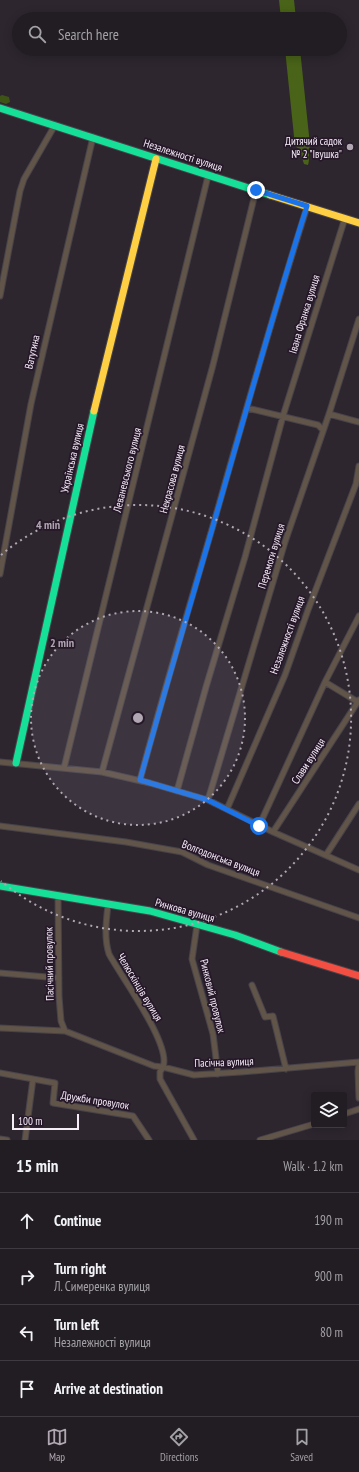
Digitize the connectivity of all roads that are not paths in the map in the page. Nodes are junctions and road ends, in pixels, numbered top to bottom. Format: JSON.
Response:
{"nodes":[{"id":1,"x":0,"y":108,"type":"edge"},
{"id":2,"x":55,"y":125,"type":"junction"},
{"id":3,"x":93,"y":137,"type":"junction"},
{"id":4,"x":156,"y":159,"type":"junction"},
{"id":5,"x":208,"y":176,"type":"junction"},
{"id":6,"x":256,"y":190,"type":"junction"},
{"id":7,"x":307,"y":206,"type":"junction"},
{"id":8,"x":345,"y":218,"type":"junction"},
{"id":9,"x":359,"y":223,"type":"edge"},
{"id":10,"x":0,"y":296,"type":"edge"},
{"id":11,"x":359,"y":320,"type":"edge"},
{"id":12,"x":247,"y":408,"type":"junction"},
{"id":13,"x":329,"y":414,"type":"junction"},
{"id":14,"x":283,"y":416,"type":"junction"},
{"id":15,"x":359,"y":422,"type":"edge"},
{"id":16,"x":323,"y":430,"type":"junction"},
{"id":17,"x":359,"y":466,"type":"edge"},
{"id":18,"x":0,"y":574,"type":"edge"},
{"id":19,"x":359,"y":616,"type":"edge"},
{"id":20,"x":325,"y":682,"type":"junction"},
{"id":21,"x":358,"y":703,"type":"edge"},
{"id":22,"x":0,"y":762,"type":"edge"},
{"id":23,"x":16,"y":763,"type":"junction"},
{"id":24,"x":64,"y":768,"type":"junction"},
{"id":25,"x":102,"y":772,"type":"junction"},
{"id":26,"x":140,"y":780,"type":"junction"},
{"id":27,"x":177,"y":791,"type":"junction"},
{"id":28,"x":208,"y":800,"type":"junction"},
{"id":29,"x":359,"y":804,"type":"edge"},
{"id":30,"x":228,"y":809,"type":"junction"},
{"id":31,"x":0,"y":826,"type":"edge"},
{"id":32,"x":259,"y":826,"type":"junction"},
{"id":33,"x":273,"y":832,"type":"junction"},
{"id":34,"x":326,"y":855,"type":"junction"},
{"id":35,"x":359,"y":870,"type":"edge"},
{"id":36,"x":0,"y":886,"type":"edge"},
{"id":37,"x":58,"y":895,"type":"junction"},
{"id":38,"x":108,"y":905,"type":"junction"},
{"id":39,"x":359,"y":918,"type":"edge"},
{"id":40,"x":197,"y":924,"type":"junction"},
{"id":41,"x":0,"y":973,"type":"edge"},
{"id":42,"x":359,"y":976,"type":"edge"},
{"id":43,"x":59,"y":978,"type":"junction"},
{"id":44,"x":252,"y":985,"type":"dead end"},
{"id":45,"x":0,"y":1028,"type":"edge"},
{"id":46,"x":65,"y":1031,"type":"junction"},
{"id":47,"x":359,"y":1063,"type":"edge"},
{"id":48,"x":163,"y":1067,"type":"junction"},
{"id":49,"x":286,"y":1069,"type":"junction"},
{"id":50,"x":0,"y":1073,"type":"edge"},
{"id":51,"x":218,"y":1074,"type":"junction"},
{"id":52,"x":33,"y":1079,"type":"junction"},
{"id":53,"x":359,"y":1098,"type":"edge"},
{"id":54,"x":359,"y":1109,"type":"edge"},
{"id":55,"x":347,"y":1113,"type":"edge"},
{"id":56,"x":311,"y":1125,"type":"edge"},
{"id":57,"x":271,"y":1138,"type":"edge"},
{"id":58,"x":0,"y":1139,"type":"edge"},
{"id":59,"x":7,"y":1140,"type":"edge"},
{"id":60,"x":25,"y":1140,"type":"edge"},
{"id":61,"x":149,"y":1140,"type":"edge"},
{"id":62,"x":194,"y":1140,"type":"edge"},
{"id":63,"x":260,"y":1140,"type":"edge"}],
"edges":[{"from":1,"to":2,"type":"main road","name":"Незалежності вулиця"},
{"from":2,"to":3,"type":"main road","name":"Незалежності вулиця"},
{"from":2,"to":10,"type":"street"},
{"from":3,"to":4,"type":"main road","name":"Незалежності вулиця"},
{"from":3,"to":18,"type":"street","name":"Ватутина"},
{"from":4,"to":5,"type":"main road","name":"Незалежності вулиця"},
{"from":4,"to":23,"type":"main road","name":"Українська вулиця"},
{"from":5,"to":6,"type":"main road","name":"Незалежності вулиця"},
{"from":5,"to":24,"type":"street","name":"Леваневського вулиця"},
{"from":6,"to":7,"type":"main road","name":"Незалежності вулиця"},
{"from":6,"to":25,"type":"street","name":"Некрасова вулиця"},
{"from":7,"to":8,"type":"main road","name":"Незалежності вулиця"},
{"from":7,"to":12,"type":"street"},
{"from":8,"to":9,"type":"main road","name":"Незалежності вулиця"},
{"from":8,"to":14,"type":"street","name":"Івана Франка вулиця"},
{"from":11,"to":13,"type":"street","name":"Перемоги вулиця"},
{"from":12,"to":14,"type":"street"},
{"from":12,"to":26,"type":"street"},
{"from":13,"to":15,"type":"street"},
{"from":13,"to":16,"type":"street","name":"Перемоги вулиця"},
{"from":14,"to":16,"type":"street"},
{"from":14,"to":27,"type":"street","name":"Івана Франка вулиця"},
{"from":16,"to":28,"type":"street","name":"Перемоги вулиця"},
{"from":17,"to":30,"type":"street","name":"Незалежності вулиця"},
{"from":19,"to":20,"type":"street"},
{"from":20,"to":21,"type":"street"},
{"from":20,"to":32,"type":"street"},
{"from":21,"to":33,"type":"street","name":"Слави вулиця"},
{"from":22,"to":23,"type":"street"},
{"from":23,"to":24,"type":"street"},
{"from":24,"to":25,"type":"street"},
{"from":25,"to":26,"type":"street"},
{"from":26,"to":27,"type":"street"},
{"from":27,"to":28,"type":"street"},
{"from":28,"to":30,"type":"street"},
{"from":29,"to":34,"type":"street"},
{"from":30,"to":32,"type":"street"},
{"from":31,"to":39,"type":"street","name":"Волгодонська вулиця"},
{"from":32,"to":33,"type":"street"},
{"from":33,"to":34,"type":"street"},
{"from":34,"to":35,"type":"street"},
{"from":36,"to":37,"type":"main road","name":"Ринкова вулиця"},
{"from":37,"to":38,"type":"main road","name":"Ринкова вулиця"},
{"from":37,"to":43,"type":"street","name":"Пасічний провулок"},
{"from":38,"to":40,"type":"main road","name":"Ринкова вулиця"},
{"from":38,"to":48,"type":"street","name":"Челюскінців вулиця"},
{"from":40,"to":42,"type":"main road","name":"Ринкова вулиця"},
{"from":40,"to":51,"type":"street","name":"Ринковий провулок"},
{"from":41,"to":43,"type":"street"},
{"from":43,"to":46,"type":"street","name":"Пасічний провулок"},
{"from":44,"to":49,"type":"street"},
{"from":45,"to":46,"type":"street","name":"Пасічна вулиця"},
{"from":46,"to":48,"type":"street","name":"Пасічна вулиця"},
{"from":47,"to":49,"type":"street","name":"Пасічна вулиця"},
{"from":47,"to":53,"type":"street"},
{"from":48,"to":51,"type":"street","name":"Пасічна вулиця"},
{"from":48,"to":62,"type":"street","name":"Челюскінців вулиця"},
{"from":49,"to":51,"type":"street","name":"Пасічна вулиця"},
{"from":50,"to":52,"type":"street","name":"Дружби провулок"},
{"from":52,"to":60,"type":"street"},
{"from":52,"to":61,"type":"street","name":"Дружби провулок"},
{"from":54,"to":55,"type":"street"},
{"from":56,"to":57,"type":"street"},
{"from":57,"to":63,"type":"street"},
{"from":58,"to":59,"type":"street"}]}
